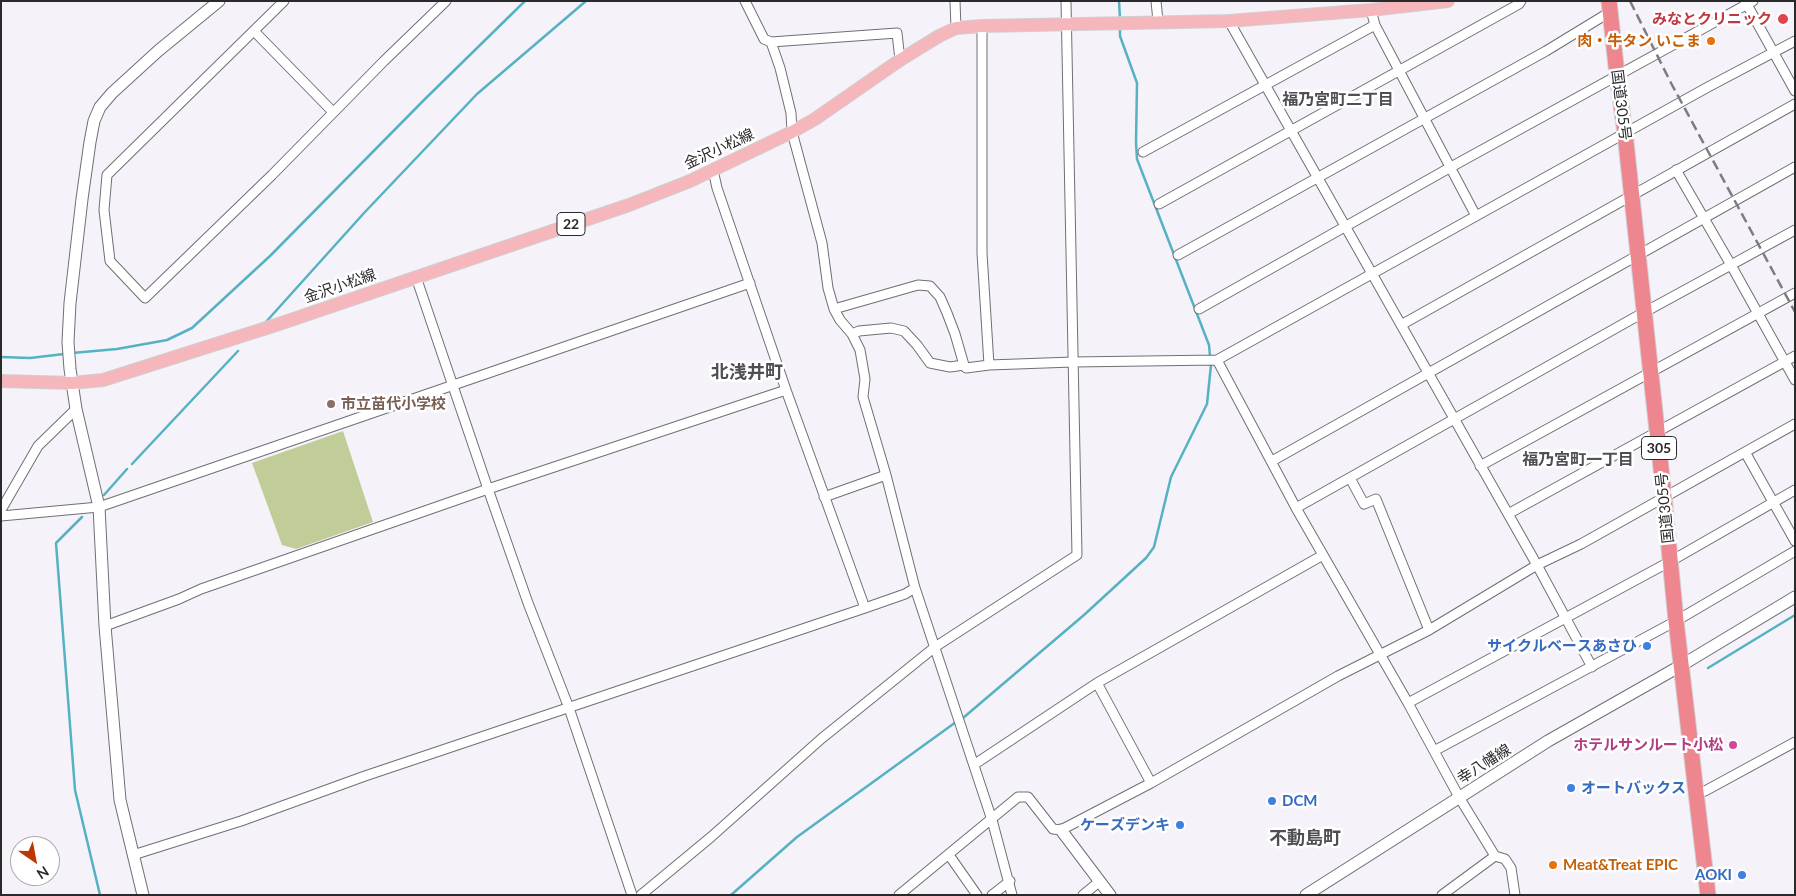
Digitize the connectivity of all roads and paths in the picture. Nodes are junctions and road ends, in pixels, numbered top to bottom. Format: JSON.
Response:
{"nodes":[{"id":1,"x":219,"y":1,"type":"edge"},
{"id":2,"x":284,"y":1,"type":"edge"},
{"id":3,"x":446,"y":1,"type":"edge"},
{"id":4,"x":745,"y":1,"type":"edge"},
{"id":5,"x":955,"y":1,"type":"edge"},
{"id":6,"x":1066,"y":1,"type":"edge"},
{"id":7,"x":1156,"y":1,"type":"edge"},
{"id":8,"x":1448,"y":1,"type":"edge"},
{"id":9,"x":1520,"y":1,"type":"edge"},
{"id":10,"x":1748,"y":2,"type":"edge"},
{"id":11,"x":1349,"y":7,"type":"edge"},
{"id":12,"x":1610,"y":7,"type":"edge"},
{"id":13,"x":1371,"y":10,"type":"junction"},
{"id":14,"x":1229,"y":20,"type":"junction"},
{"id":15,"x":1158,"y":22,"type":"junction"},
{"id":16,"x":1067,"y":24,"type":"junction"},
{"id":17,"x":1375,"y":25,"type":"junction"},
{"id":18,"x":982,"y":26,"type":"junction"},
{"id":19,"x":956,"y":28,"type":"junction"},
{"id":20,"x":254,"y":31,"type":"junction"},
{"id":21,"x":1795,"y":41,"type":"edge"},
{"id":22,"x":771,"y":42,"type":"junction"},
{"id":23,"x":1773,"y":53,"type":"junction"},
{"id":24,"x":900,"y":60,"type":"junction"},
{"id":25,"x":1399,"y":71,"type":"junction"},
{"id":26,"x":1617,"y":75,"type":"junction"},
{"id":27,"x":1265,"y":85,"type":"junction"},
{"id":28,"x":1795,"y":91,"type":"edge"},
{"id":29,"x":1795,"y":104,"type":"edge"},
{"id":30,"x":333,"y":112,"type":"junction"},
{"id":31,"x":1424,"y":118,"type":"junction"},
{"id":32,"x":1291,"y":131,"type":"junction"},
{"id":33,"x":792,"y":132,"type":"junction"},
{"id":34,"x":1625,"y":133,"type":"junction"},
{"id":35,"x":1142,"y":152,"type":"dead end"},
{"id":36,"x":1451,"y":167,"type":"junction"},
{"id":37,"x":1795,"y":167,"type":"edge"},
{"id":38,"x":713,"y":170,"type":"junction"},
{"id":39,"x":1676,"y":170,"type":"junction"},
{"id":40,"x":1318,"y":178,"type":"junction"},
{"id":41,"x":1631,"y":195,"type":"junction"},
{"id":42,"x":1159,"y":204,"type":"dead end"},
{"id":43,"x":1476,"y":216,"type":"junction"},
{"id":44,"x":1703,"y":218,"type":"junction"},
{"id":45,"x":1345,"y":226,"type":"junction"},
{"id":46,"x":1795,"y":230,"type":"edge"},
{"id":47,"x":1178,"y":255,"type":"dead end"},
{"id":48,"x":1638,"y":255,"type":"junction"},
{"id":49,"x":1731,"y":265,"type":"junction"},
{"id":50,"x":1371,"y":275,"type":"junction"},
{"id":51,"x":416,"y":277,"type":"junction"},
{"id":52,"x":750,"y":283,"type":"junction"},
{"id":53,"x":1795,"y":293,"type":"edge"},
{"id":54,"x":834,"y":309,"type":"junction"},
{"id":55,"x":1199,"y":309,"type":"dead end"},
{"id":56,"x":1644,"y":313,"type":"junction"},
{"id":57,"x":1758,"y":314,"type":"junction"},
{"id":58,"x":1400,"y":325,"type":"junction"},
{"id":59,"x":852,"y":334,"type":"junction"},
{"id":60,"x":1795,"y":356,"type":"edge"},
{"id":61,"x":1217,"y":360,"type":"junction"},
{"id":62,"x":1786,"y":361,"type":"junction"},
{"id":63,"x":1073,"y":362,"type":"junction"},
{"id":64,"x":964,"y":365,"type":"junction"},
{"id":65,"x":989,"y":365,"type":"junction"},
{"id":66,"x":1651,"y":373,"type":"junction"},
{"id":67,"x":1428,"y":374,"type":"junction"},
{"id":68,"x":1795,"y":380,"type":"edge"},
{"id":69,"x":1,"y":381,"type":"edge"},
{"id":70,"x":72,"y":383,"type":"junction"},
{"id":71,"x":452,"y":385,"type":"junction"},
{"id":72,"x":786,"y":390,"type":"junction"},
{"id":73,"x":76,"y":409,"type":"junction"},
{"id":74,"x":1454,"y":420,"type":"junction"},
{"id":75,"x":1795,"y":424,"type":"edge"},
{"id":76,"x":1657,"y":432,"type":"junction"},
{"id":77,"x":1745,"y":452,"type":"junction"},
{"id":78,"x":1272,"y":461,"type":"junction"},
{"id":79,"x":1480,"y":466,"type":"junction"},
{"id":80,"x":886,"y":475,"type":"junction"},
{"id":81,"x":1350,"y":478,"type":"junction"},
{"id":82,"x":488,"y":489,"type":"junction"},
{"id":83,"x":1795,"y":490,"type":"edge"},
{"id":84,"x":1664,"y":496,"type":"junction"},
{"id":85,"x":824,"y":498,"type":"junction"},
{"id":86,"x":1773,"y":502,"type":"junction"},
{"id":87,"x":99,"y":507,"type":"junction"},
{"id":88,"x":1296,"y":508,"type":"junction"},
{"id":89,"x":1,"y":510,"type":"edge"},
{"id":90,"x":1508,"y":514,"type":"junction"},
{"id":91,"x":1,"y":516,"type":"edge"},
{"id":92,"x":1795,"y":541,"type":"edge"},
{"id":93,"x":1795,"y":551,"type":"edge"},
{"id":94,"x":1323,"y":555,"type":"junction"},
{"id":95,"x":1671,"y":561,"type":"junction"},
{"id":96,"x":1537,"y":565,"type":"junction"},
{"id":97,"x":915,"y":588,"type":"junction"},
{"id":98,"x":1795,"y":597,"type":"edge"},
{"id":99,"x":865,"y":608,"type":"junction"},
{"id":100,"x":1566,"y":618,"type":"junction"},
{"id":101,"x":1676,"y":621,"type":"junction"},
{"id":102,"x":105,"y":626,"type":"junction"},
{"id":103,"x":1429,"y":630,"type":"junction"},
{"id":104,"x":935,"y":647,"type":"junction"},
{"id":105,"x":1380,"y":656,"type":"junction"},
{"id":106,"x":1682,"y":665,"type":"junction"},
{"id":107,"x":1592,"y":667,"type":"junction"},
{"id":108,"x":1097,"y":683,"type":"junction"},
{"id":109,"x":1408,"y":702,"type":"junction"},
{"id":110,"x":569,"y":708,"type":"junction"},
{"id":111,"x":1795,"y":742,"type":"edge"},
{"id":112,"x":1434,"y":751,"type":"junction"},
{"id":113,"x":975,"y":764,"type":"junction"},
{"id":114,"x":1151,"y":782,"type":"junction"},
{"id":115,"x":1698,"y":793,"type":"junction"},
{"id":116,"x":1459,"y":797,"type":"junction"},
{"id":117,"x":992,"y":820,"type":"junction"},
{"id":118,"x":1061,"y":830,"type":"junction"},
{"id":119,"x":133,"y":855,"type":"junction"},
{"id":120,"x":949,"y":855,"type":"junction"},
{"id":121,"x":1495,"y":856,"type":"junction"},
{"id":122,"x":1010,"y":882,"type":"junction"},
{"id":123,"x":1100,"y":882,"type":"junction"},
{"id":124,"x":902,"y":894,"type":"edge"},
{"id":125,"x":143,"y":895,"type":"edge"},
{"id":126,"x":632,"y":895,"type":"edge"},
{"id":127,"x":641,"y":895,"type":"edge"},
{"id":128,"x":977,"y":895,"type":"edge"},
{"id":129,"x":992,"y":895,"type":"edge"},
{"id":130,"x":1012,"y":895,"type":"edge"},
{"id":131,"x":1083,"y":895,"type":"edge"},
{"id":132,"x":1110,"y":895,"type":"edge"},
{"id":133,"x":1306,"y":895,"type":"edge"},
{"id":134,"x":1442,"y":895,"type":"edge"},
{"id":135,"x":1515,"y":895,"type":"edge"},
{"id":136,"x":1708,"y":895,"type":"edge"}],
"edges":[{"from":1,"to":70,"type":"street"},
{"from":2,"to":20,"type":"street"},
{"from":3,"to":30,"type":"street"},
{"from":4,"to":22,"type":"street"},
{"from":5,"to":19,"type":"street"},
{"from":6,"to":16,"type":"street"},
{"from":7,"to":15,"type":"street"},
{"from":8,"to":13,"type":"main road","name":"金沢小松線","number":"22"},
{"from":9,"to":25,"type":"street"},
{"from":10,"to":23,"type":"street"},
{"from":10,"to":26,"type":"street"},
{"from":11,"to":13,"type":"main road","name":"金沢小松線","number":"22"},
{"from":11,"to":14,"type":"main road","name":"金沢小松線","number":"22"},
{"from":12,"to":26,"type":"highway","name":"国道305号","number":"305"},
{"from":12,"to":31,"type":"street"},
{"from":13,"to":17,"type":"street"},
{"from":14,"to":15,"type":"main road","name":"金沢小松線","number":"22"},
{"from":14,"to":27,"type":"street"},
{"from":15,"to":16,"type":"main road","name":"金沢小松線","number":"22"},
{"from":16,"to":18,"type":"main road","name":"金沢小松線","number":"22"},
{"from":16,"to":63,"type":"street"},
{"from":17,"to":25,"type":"street"},
{"from":17,"to":27,"type":"street"},
{"from":18,"to":19,"type":"main road","name":"金沢小松線","number":"22"},
{"from":18,"to":65,"type":"street"},
{"from":19,"to":24,"type":"main road","name":"金沢小松線","number":"22"},
{"from":20,"to":30,"type":"street"},
{"from":20,"to":30,"type":"street"},
{"from":21,"to":23,"type":"street"},
{"from":22,"to":24,"type":"street"},
{"from":22,"to":33,"type":"street"},
{"from":23,"to":28,"type":"street"},
{"from":23,"to":34,"type":"street"},
{"from":24,"to":33,"type":"main road","name":"金沢小松線","number":"22"},
{"from":25,"to":31,"type":"street"},
{"from":25,"to":32,"type":"street"},
{"from":26,"to":34,"type":"highway","name":"国道305号","number":"305"},
{"from":26,"to":36,"type":"street"},
{"from":27,"to":32,"type":"street"},
{"from":27,"to":35,"type":"street"},
{"from":29,"to":39,"type":"street"},
{"from":31,"to":36,"type":"street"},
{"from":31,"to":40,"type":"street"},
{"from":32,"to":40,"type":"street"},
{"from":32,"to":42,"type":"street"},
{"from":33,"to":38,"type":"main road","name":"金沢小松線","number":"22"},
{"from":33,"to":54,"type":"street"},
{"from":34,"to":41,"type":"highway","name":"国道305号","number":"305"},
{"from":34,"to":43,"type":"street"},
{"from":36,"to":43,"type":"street"},
{"from":36,"to":45,"type":"street"},
{"from":37,"to":44,"type":"street"},
{"from":38,"to":51,"type":"main road","name":"金沢小松線","number":"22"},
{"from":38,"to":52,"type":"street"},
{"from":39,"to":41,"type":"street"},
{"from":39,"to":44,"type":"street"},
{"from":40,"to":45,"type":"street"},
{"from":40,"to":47,"type":"street"},
{"from":41,"to":48,"type":"highway","name":"国道305号","number":"305"},
{"from":41,"to":58,"type":"street"},
{"from":43,"to":50,"type":"street"},
{"from":44,"to":48,"type":"street"},
{"from":44,"to":49,"type":"street"},
{"from":45,"to":50,"type":"street"},
{"from":45,"to":55,"type":"street"},
{"from":46,"to":49,"type":"street"},
{"from":48,"to":56,"type":"highway","name":"国道305号","number":"305"},
{"from":48,"to":67,"type":"street"},
{"from":49,"to":56,"type":"street"},
{"from":49,"to":57,"type":"street"},
{"from":50,"to":58,"type":"street"},
{"from":50,"to":61,"type":"street"},
{"from":51,"to":70,"type":"main road","name":"金沢小松線","number":"22"},
{"from":51,"to":71,"type":"street"},
{"from":52,"to":71,"type":"street"},
{"from":52,"to":72,"type":"street"},
{"from":53,"to":57,"type":"street"},
{"from":54,"to":59,"type":"street"},
{"from":54,"to":64,"type":"street"},
{"from":56,"to":66,"type":"highway","name":"国道305号","number":"305"},
{"from":56,"to":74,"type":"street"},
{"from":57,"to":62,"type":"street"},
{"from":57,"to":66,"type":"street"},
{"from":58,"to":67,"type":"street"},
{"from":59,"to":64,"type":"street"},
{"from":59,"to":80,"type":"street"},
{"from":60,"to":62,"type":"street"},
{"from":61,"to":63,"type":"street"},
{"from":61,"to":78,"type":"street"},
{"from":62,"to":68,"type":"street"},
{"from":62,"to":76,"type":"street"},
{"from":63,"to":65,"type":"street"},
{"from":63,"to":104,"type":"street"},
{"from":64,"to":65,"type":"street"},
{"from":66,"to":76,"type":"highway","name":"国道305号","number":"305"},
{"from":66,"to":79,"type":"street"},
{"from":67,"to":74,"type":"street"},
{"from":67,"to":78,"type":"street"},
{"from":69,"to":70,"type":"main road","name":"金沢小松線","number":"22"},
{"from":70,"to":73,"type":"street"},
{"from":71,"to":82,"type":"street"},
{"from":71,"to":87,"type":"street"},
{"from":72,"to":82,"type":"street"},
{"from":72,"to":85,"type":"street"},
{"from":73,"to":87,"type":"street"},
{"from":73,"to":89,"type":"street"},
{"from":74,"to":79,"type":"street"},
{"from":74,"to":81,"type":"street"},
{"from":75,"to":77,"type":"street"},
{"from":76,"to":84,"type":"highway","name":"国道305号","number":"305"},
{"from":76,"to":90,"type":"street"},
{"from":77,"to":84,"type":"street"},
{"from":77,"to":86,"type":"street"},
{"from":78,"to":88,"type":"street"},
{"from":79,"to":90,"type":"street"},
{"from":80,"to":85,"type":"street"},
{"from":80,"to":97,"type":"street"},
{"from":81,"to":88,"type":"street"},
{"from":81,"to":103,"type":"street"},
{"from":82,"to":102,"type":"street"},
{"from":82,"to":110,"type":"street"},
{"from":83,"to":86,"type":"street"},
{"from":84,"to":95,"type":"highway","name":"国道305号","number":"305"},
{"from":84,"to":96,"type":"street"},
{"from":85,"to":99,"type":"street"},
{"from":86,"to":92,"type":"street"},
{"from":86,"to":95,"type":"street"},
{"from":87,"to":91,"type":"street"},
{"from":87,"to":102,"type":"street"},
{"from":88,"to":94,"type":"street"},
{"from":90,"to":96,"type":"street"},
{"from":93,"to":101,"type":"street"},
{"from":94,"to":105,"type":"street"},
{"from":94,"to":108,"type":"street"},
{"from":95,"to":100,"type":"street"},
{"from":95,"to":101,"type":"highway","name":"国道305号","number":"305"},
{"from":96,"to":100,"type":"street"},
{"from":96,"to":103,"type":"street"},
{"from":97,"to":99,"type":"street"},
{"from":97,"to":104,"type":"street"},
{"from":98,"to":106,"type":"street","name":"幸八幡線"},
{"from":99,"to":110,"type":"street"},
{"from":100,"to":107,"type":"street"},
{"from":100,"to":109,"type":"street"},
{"from":101,"to":106,"type":"highway","name":"国道305号","number":"305"},
{"from":101,"to":107,"type":"street"},
{"from":102,"to":119,"type":"street"},
{"from":103,"to":105,"type":"street"},
{"from":104,"to":113,"type":"street"},
{"from":104,"to":127,"type":"street"},
{"from":105,"to":109,"type":"street"},
{"from":105,"to":114,"type":"street"},
{"from":106,"to":115,"type":"highway","name":"国道305号","number":"305"},
{"from":106,"to":116,"type":"street","name":"幸八幡線"},
{"from":107,"to":112,"type":"street"},
{"from":108,"to":113,"type":"street"},
{"from":108,"to":114,"type":"street"},
{"from":109,"to":112,"type":"street"},
{"from":110,"to":119,"type":"street"},
{"from":110,"to":126,"type":"street"},
{"from":111,"to":115,"type":"street"},
{"from":112,"to":116,"type":"street"},
{"from":113,"to":117,"type":"street"},
{"from":114,"to":118,"type":"street"},
{"from":115,"to":136,"type":"highway","name":"国道305号","number":"305"},
{"from":116,"to":121,"type":"street"},
{"from":116,"to":133,"type":"street","name":"幸八幡線"},
{"from":117,"to":118,"type":"street"},
{"from":117,"to":120,"type":"street"},
{"from":117,"to":122,"type":"street"},
{"from":118,"to":123,"type":"street"},
{"from":119,"to":125,"type":"street"},
{"from":120,"to":124,"type":"street"},
{"from":120,"to":128,"type":"street"},
{"from":121,"to":134,"type":"street"},
{"from":121,"to":135,"type":"street"},
{"from":122,"to":129,"type":"street"},
{"from":122,"to":130,"type":"street"},
{"from":123,"to":131,"type":"street"},
{"from":123,"to":132,"type":"street"}]}
